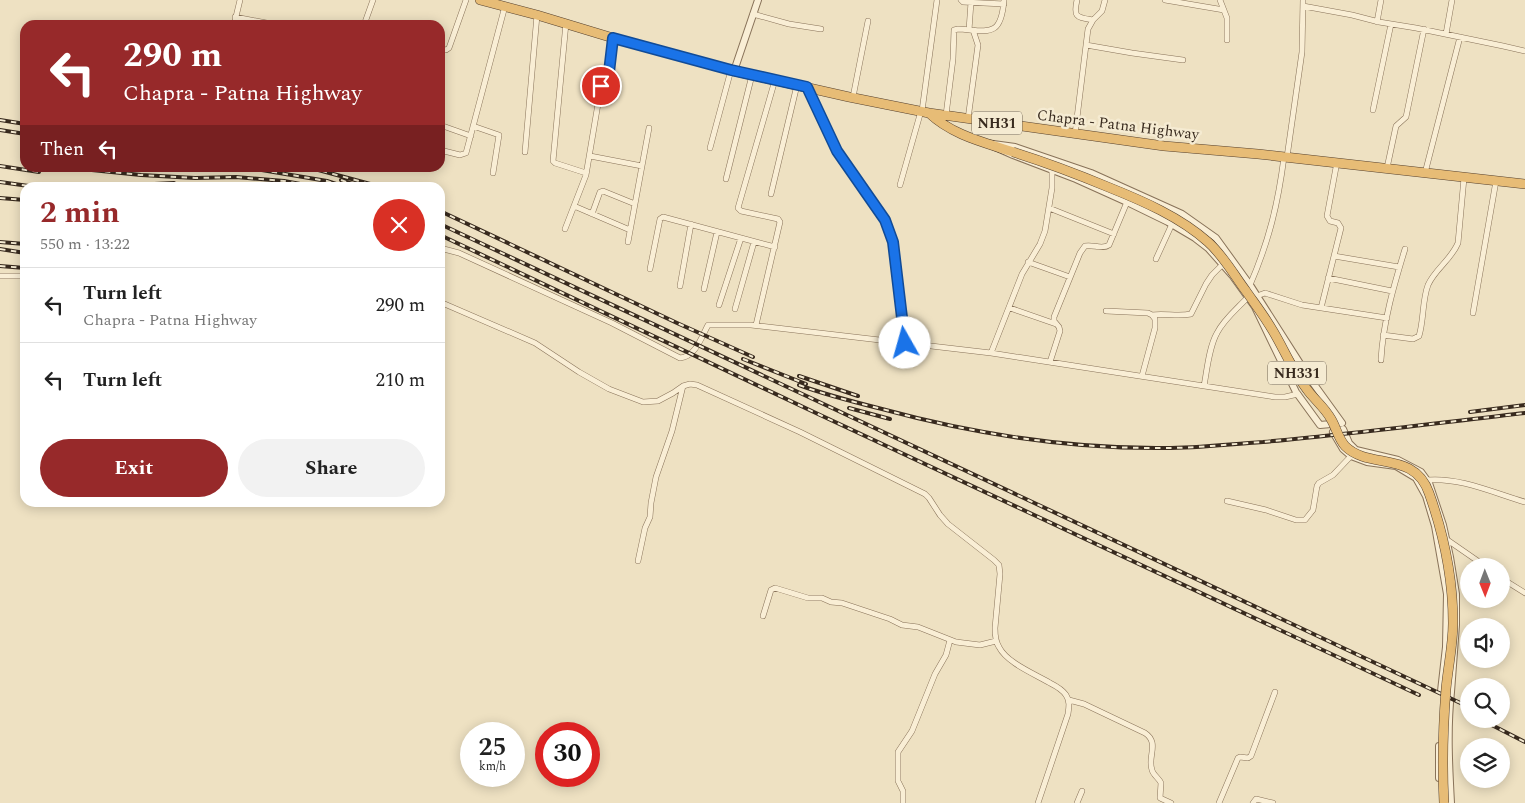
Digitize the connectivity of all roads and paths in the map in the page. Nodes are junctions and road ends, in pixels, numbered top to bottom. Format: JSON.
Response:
{"nodes":[{"id":1,"x":240,"y":0,"type":"edge"},
{"id":2,"x":373,"y":0,"type":"edge"},
{"id":3,"x":466,"y":0,"type":"edge"},
{"id":4,"x":481,"y":0,"type":"edge"},
{"id":5,"x":758,"y":0,"type":"edge"},
{"id":6,"x":937,"y":0,"type":"edge"},
{"id":7,"x":961,"y":0,"type":"edge"},
{"id":8,"x":1078,"y":0,"type":"edge"},
{"id":9,"x":1105,"y":0,"type":"edge"},
{"id":10,"x":1165,"y":0,"type":"edge"},
{"id":11,"x":1220,"y":0,"type":"edge"},
{"id":12,"x":1381,"y":0,"type":"edge"},
{"id":13,"x":1452,"y":0,"type":"edge"},
{"id":14,"x":971,"y":2,"type":"junction"},
{"id":15,"x":1004,"y":2,"type":"edge"},
{"id":16,"x":1303,"y":3,"type":"edge"},
{"id":17,"x":504,"y":6,"type":"junction"},
{"id":18,"x":1224,"y":10,"type":"junction"},
{"id":19,"x":753,"y":14,"type":"junction"},
{"id":20,"x":537,"y":15,"type":"junction"},
{"id":21,"x":235,"y":17,"type":"junction"},
{"id":22,"x":235,"y":20,"type":"edge"},
{"id":23,"x":251,"y":20,"type":"edge"},
{"id":24,"x":366,"y":20,"type":"edge"},
{"id":25,"x":1092,"y":20,"type":"junction"},
{"id":26,"x":868,"y":21,"type":"dead end"},
{"id":27,"x":1377,"y":22,"type":"junction"},
{"id":28,"x":566,"y":24,"type":"junction"},
{"id":29,"x":1391,"y":24,"type":"junction"},
{"id":30,"x":821,"y":29,"type":"dead end"},
{"id":31,"x":1424,"y":29,"type":"junction"},
{"id":32,"x":971,"y":30,"type":"junction"},
{"id":33,"x":1446,"y":34,"type":"junction"},
{"id":34,"x":1460,"y":37,"type":"junction"},
{"id":35,"x":613,"y":38,"type":"junction"},
{"id":36,"x":1227,"y":40,"type":"dead end"},
{"id":37,"x":1086,"y":45,"type":"junction"},
{"id":38,"x":445,"y":50,"type":"edge"},
{"id":39,"x":1525,"y":51,"type":"edge"},
{"id":40,"x":1184,"y":60,"type":"dead end"},
{"id":41,"x":732,"y":70,"type":"junction"},
{"id":42,"x":752,"y":75,"type":"junction"},
{"id":43,"x":775,"y":80,"type":"junction"},
{"id":44,"x":797,"y":85,"type":"junction"},
{"id":45,"x":807,"y":87,"type":"junction"},
{"id":46,"x":853,"y":97,"type":"junction"},
{"id":47,"x":1373,"y":110,"type":"dead end"},
{"id":48,"x":924,"y":112,"type":"junction"},
{"id":49,"x":946,"y":115,"type":"junction"},
{"id":50,"x":968,"y":119,"type":"junction"},
{"id":51,"x":473,"y":126,"type":"junction"},
{"id":52,"x":445,"y":127,"type":"edge"},
{"id":53,"x":649,"y":128,"type":"dead end"},
{"id":54,"x":1075,"y":134,"type":"junction"},
{"id":55,"x":471,"y":136,"type":"junction"},
{"id":56,"x":986,"y":143,"type":"junction"},
{"id":57,"x":710,"y":148,"type":"dead end"},
{"id":58,"x":445,"y":151,"type":"edge"},
{"id":59,"x":526,"y":152,"type":"dead end"},
{"id":60,"x":590,"y":156,"type":"junction"},
{"id":61,"x":1286,"y":157,"type":"junction"},
{"id":62,"x":1337,"y":162,"type":"junction"},
{"id":63,"x":642,"y":166,"type":"junction"},
{"id":64,"x":1387,"y":168,"type":"junction"},
{"id":65,"x":1052,"y":170,"type":"junction"},
{"id":66,"x":493,"y":173,"type":"dead end"},
{"id":67,"x":586,"y":173,"type":"junction"},
{"id":68,"x":1425,"y":173,"type":"junction"},
{"id":69,"x":1464,"y":178,"type":"junction"},
{"id":70,"x":726,"y":179,"type":"dead end"},
{"id":71,"x":1496,"y":181,"type":"junction"},
{"id":72,"x":1525,"y":184,"type":"edge"},
{"id":73,"x":900,"y":185,"type":"dead end"},
{"id":74,"x":771,"y":194,"type":"dead end"},
{"id":75,"x":1127,"y":202,"type":"junction"},
{"id":76,"x":635,"y":204,"type":"junction"},
{"id":77,"x":574,"y":206,"type":"junction"},
{"id":78,"x":1049,"y":208,"type":"junction"},
{"id":79,"x":592,"y":214,"type":"junction"},
{"id":80,"x":691,"y":224,"type":"junction"},
{"id":81,"x":1172,"y":224,"type":"junction"},
{"id":82,"x":565,"y":229,"type":"dead end"},
{"id":83,"x":630,"y":230,"type":"junction"},
{"id":84,"x":717,"y":232,"type":"junction"},
{"id":85,"x":1114,"y":234,"type":"junction"},
{"id":86,"x":741,"y":238,"type":"junction"},
{"id":87,"x":628,"y":242,"type":"dead end"},
{"id":88,"x":754,"y":242,"type":"junction"},
{"id":89,"x":775,"y":248,"type":"junction"},
{"id":90,"x":445,"y":249,"type":"edge"},
{"id":91,"x":1405,"y":249,"type":"dead end"},
{"id":92,"x":1334,"y":256,"type":"junction"},
{"id":93,"x":1156,"y":259,"type":"dead end"},
{"id":94,"x":1028,"y":262,"type":"junction"},
{"id":95,"x":1223,"y":264,"type":"junction"},
{"id":96,"x":1399,"y":267,"type":"junction"},
{"id":97,"x":650,"y":269,"type":"dead end"},
{"id":98,"x":0,"y":276,"type":"edge"},
{"id":99,"x":20,"y":276,"type":"edge"},
{"id":100,"x":1070,"y":277,"type":"junction"},
{"id":101,"x":1328,"y":278,"type":"junction"},
{"id":102,"x":1250,"y":285,"type":"junction"},
{"id":103,"x":680,"y":286,"type":"dead end"},
{"id":104,"x":704,"y":289,"type":"dead end"},
{"id":105,"x":1392,"y":291,"type":"junction"},
{"id":106,"x":1257,"y":296,"type":"junction"},
{"id":107,"x":1248,"y":297,"type":"junction"},
{"id":108,"x":445,"y":304,"type":"edge"},
{"id":109,"x":719,"y":305,"type":"dead end"},
{"id":110,"x":1010,"y":308,"type":"junction"},
{"id":111,"x":1321,"y":308,"type":"junction"},
{"id":112,"x":735,"y":309,"type":"dead end"},
{"id":113,"x":1106,"y":311,"type":"dead end"},
{"id":114,"x":1473,"y":312,"type":"dead end"},
{"id":115,"x":1152,"y":315,"type":"junction"},
{"id":116,"x":1387,"y":318,"type":"junction"},
{"id":117,"x":1056,"y":324,"type":"junction"},
{"id":118,"x":756,"y":325,"type":"junction"},
{"id":119,"x":1383,"y":335,"type":"junction"},
{"id":120,"x":905,"y":343,"type":"junction"},
{"id":121,"x":991,"y":353,"type":"junction"},
{"id":122,"x":1381,"y":360,"type":"dead end"},
{"id":123,"x":1050,"y":362,"type":"junction"},
{"id":124,"x":1142,"y":376,"type":"junction"},
{"id":125,"x":683,"y":386,"type":"junction"},
{"id":126,"x":1204,"y":386,"type":"junction"},
{"id":127,"x":1298,"y":394,"type":"junction"},
{"id":128,"x":1341,"y":426,"type":"junction"},
{"id":129,"x":1351,"y":456,"type":"junction"},
{"id":130,"x":1427,"y":480,"type":"junction"},
{"id":131,"x":1227,"y":501,"type":"dead end"},
{"id":132,"x":1525,"y":502,"type":"edge"},
{"id":133,"x":1446,"y":539,"type":"junction"},
{"id":134,"x":1473,"y":558,"type":"edge"},
{"id":135,"x":638,"y":561,"type":"dead end"},
{"id":136,"x":1510,"y":584,"type":"edge"},
{"id":137,"x":1525,"y":593,"type":"edge"},
{"id":138,"x":763,"y":616,"type":"dead end"},
{"id":139,"x":950,"y":640,"type":"junction"},
{"id":140,"x":996,"y":641,"type":"junction"},
{"id":141,"x":1275,"y":692,"type":"dead end"},
{"id":142,"x":1451,"y":692,"type":"junction"},
{"id":143,"x":1068,"y":700,"type":"junction"},
{"id":144,"x":1449,"y":706,"type":"junction"},
{"id":145,"x":1082,"y":791,"type":"dead end"},
{"id":146,"x":903,"y":803,"type":"edge"},
{"id":147,"x":1038,"y":803,"type":"edge"},
{"id":148,"x":1077,"y":803,"type":"edge"},
{"id":149,"x":1171,"y":803,"type":"edge"},
{"id":150,"x":1219,"y":803,"type":"edge"},
{"id":151,"x":1253,"y":803,"type":"edge"},
{"id":152,"x":1272,"y":803,"type":"edge"},
{"id":153,"x":1442,"y":803,"type":"edge"},
{"id":154,"x":1452,"y":803,"type":"edge"}],
"edges":[{"from":1,"to":21,"type":"street"},
{"from":2,"to":24,"type":"street"},
{"from":3,"to":38,"type":"street"},
{"from":4,"to":17,"type":"highway","name":"Chapra - Patna Highway","number":"NH31"},
{"from":5,"to":19,"type":"street"},
{"from":6,"to":48,"type":"street"},
{"from":7,"to":14,"type":"street"},
{"from":8,"to":25,"type":"street"},
{"from":9,"to":25,"type":"street"},
{"from":10,"to":18,"type":"street"},
{"from":11,"to":18,"type":"street"},
{"from":12,"to":27,"type":"street"},
{"from":13,"to":33,"type":"street"},
{"from":14,"to":15,"type":"street"},
{"from":14,"to":32,"type":"street"},
{"from":15,"to":32,"type":"street"},
{"from":16,"to":27,"type":"street"},
{"from":16,"to":61,"type":"street"},
{"from":17,"to":20,"type":"highway","name":"Chapra - Patna Highway","number":"NH31"},
{"from":17,"to":51,"type":"street"},
{"from":18,"to":36,"type":"street"},
{"from":19,"to":30,"type":"street"},
{"from":19,"to":41,"type":"street"},
{"from":20,"to":28,"type":"highway","name":"Chapra - Patna Highway","number":"NH31"},
{"from":20,"to":59,"type":"street"},
{"from":21,"to":22,"type":"street"},
{"from":21,"to":23,"type":"street"},
{"from":25,"to":37,"type":"street"},
{"from":26,"to":46,"type":"street"},
{"from":27,"to":29,"type":"street"},
{"from":28,"to":35,"type":"highway","name":"Chapra - Patna Highway","number":"NH31"},
{"from":28,"to":67,"type":"street"},
{"from":29,"to":31,"type":"street"},
{"from":29,"to":47,"type":"street"},
{"from":31,"to":33,"type":"street"},
{"from":31,"to":64,"type":"street"},
{"from":32,"to":49,"type":"street"},
{"from":32,"to":50,"type":"street"},
{"from":33,"to":34,"type":"street"},
{"from":34,"to":39,"type":"street"},
{"from":34,"to":68,"type":"street"},
{"from":35,"to":41,"type":"highway","name":"Chapra - Patna Highway","number":"NH31"},
{"from":35,"to":60,"type":"street"},
{"from":37,"to":40,"type":"street"},
{"from":37,"to":54,"type":"street"},
{"from":41,"to":42,"type":"highway","name":"Chapra - Patna Highway","number":"NH31"},
{"from":41,"to":57,"type":"street"},
{"from":42,"to":43,"type":"highway","name":"Chapra - Patna Highway","number":"NH31"},
{"from":42,"to":70,"type":"street"},
{"from":43,"to":44,"type":"highway","name":"Chapra - Patna Highway","number":"NH31"},
{"from":43,"to":89,"type":"street"},
{"from":44,"to":45,"type":"highway","name":"Chapra - Patna Highway","number":"NH31"},
{"from":44,"to":74,"type":"street"},
{"from":45,"to":46,"type":"highway","name":"Chapra - Patna Highway","number":"NH31"},
{"from":45,"to":120,"type":"street"},
{"from":46,"to":48,"type":"highway","name":"Chapra - Patna Highway","number":"NH31"},
{"from":48,"to":49,"type":"highway","name":"Chapra - Patna Highway","number":"NH31"},
{"from":48,"to":56,"type":"highway","number":"NH331"},
{"from":48,"to":73,"type":"street"},
{"from":49,"to":50,"type":"highway","name":"Chapra - Patna Highway","number":"NH31"},
{"from":50,"to":54,"type":"highway","name":"Chapra - Patna Highway","number":"NH31"},
{"from":51,"to":55,"type":"street"},
{"from":51,"to":66,"type":"street"},
{"from":52,"to":55,"type":"street"},
{"from":53,"to":63,"type":"street"},
{"from":54,"to":61,"type":"highway","name":"Chapra - Patna Highway","number":"NH31"},
{"from":55,"to":58,"type":"street"},
{"from":56,"to":65,"type":"street"},
{"from":56,"to":102,"type":"street"},
{"from":56,"to":153,"type":"highway","number":"NH331","bridge":true},
{"from":60,"to":63,"type":"street"},
{"from":60,"to":67,"type":"street"},
{"from":61,"to":62,"type":"highway","name":"Chapra - Patna Highway","number":"NH31"},
{"from":61,"to":102,"type":"street"},
{"from":62,"to":64,"type":"highway","name":"Chapra - Patna Highway","number":"NH31"},
{"from":62,"to":92,"type":"street"},
{"from":63,"to":76,"type":"street"},
{"from":64,"to":68,"type":"highway","name":"Chapra - Patna Highway","number":"NH31"},
{"from":65,"to":75,"type":"street"},
{"from":65,"to":78,"type":"street"},
{"from":67,"to":77,"type":"street"},
{"from":68,"to":69,"type":"highway","name":"Chapra - Patna Highway","number":"NH31"},
{"from":69,"to":71,"type":"highway","name":"Chapra - Patna Highway","number":"NH31"},
{"from":69,"to":119,"type":"street"},
{"from":71,"to":72,"type":"highway","name":"Chapra - Patna Highway","number":"NH31"},
{"from":71,"to":114,"type":"street"},
{"from":75,"to":81,"type":"street"},
{"from":75,"to":85,"type":"street"},
{"from":76,"to":79,"type":"street"},
{"from":76,"to":83,"type":"street"},
{"from":77,"to":79,"type":"street"},
{"from":77,"to":82,"type":"street"},
{"from":78,"to":85,"type":"street"},
{"from":78,"to":94,"type":"street"},
{"from":79,"to":83,"type":"street"},
{"from":80,"to":84,"type":"street"},
{"from":80,"to":97,"type":"street"},
{"from":80,"to":103,"type":"street"},
{"from":81,"to":93,"type":"street"},
{"from":81,"to":95,"type":"street"},
{"from":83,"to":87,"type":"street"},
{"from":84,"to":86,"type":"street"},
{"from":84,"to":104,"type":"street"},
{"from":85,"to":100,"type":"street"},
{"from":86,"to":88,"type":"street"},
{"from":86,"to":109,"type":"street"},
{"from":88,"to":89,"type":"street"},
{"from":88,"to":112,"type":"street"},
{"from":89,"to":118,"type":"street"},
{"from":90,"to":118,"type":"street"},
{"from":91,"to":96,"type":"street"},
{"from":92,"to":96,"type":"street"},
{"from":92,"to":101,"type":"street"},
{"from":94,"to":100,"type":"street"},
{"from":94,"to":110,"type":"street"},
{"from":95,"to":107,"type":"street"},
{"from":95,"to":115,"type":"street"},
{"from":96,"to":105,"type":"street"},
{"from":98,"to":99,"type":"street"},
{"from":100,"to":117,"type":"street"},
{"from":101,"to":105,"type":"street"},
{"from":101,"to":111,"type":"street"},
{"from":102,"to":106,"type":"street"},
{"from":105,"to":116,"type":"street"},
{"from":106,"to":111,"type":"street"},
{"from":106,"to":128,"type":"street"},
{"from":107,"to":126,"type":"street"},
{"from":107,"to":127,"type":"street"},
{"from":108,"to":125,"type":"street"},
{"from":110,"to":117,"type":"street"},
{"from":110,"to":121,"type":"street"},
{"from":111,"to":116,"type":"street"},
{"from":113,"to":115,"type":"street"},
{"from":115,"to":124,"type":"street"},
{"from":116,"to":119,"type":"street"},
{"from":117,"to":123,"type":"street"},
{"from":118,"to":120,"type":"street"},
{"from":119,"to":122,"type":"street"},
{"from":120,"to":121,"type":"street"},
{"from":121,"to":123,"type":"street"},
{"from":123,"to":124,"type":"street"},
{"from":124,"to":126,"type":"street"},
{"from":125,"to":135,"type":"street"},
{"from":125,"to":140,"type":"street"},
{"from":126,"to":127,"type":"street"},
{"from":127,"to":128,"type":"street"},
{"from":128,"to":129,"type":"street"},
{"from":128,"to":130,"type":"street"},
{"from":129,"to":131,"type":"street"},
{"from":129,"to":142,"type":"street"},
{"from":130,"to":132,"type":"street"},
{"from":130,"to":133,"type":"street"},
{"from":133,"to":134,"type":"street"},
{"from":133,"to":142,"type":"street"},
{"from":136,"to":137,"type":"street"},
{"from":138,"to":139,"type":"street"},
{"from":139,"to":140,"type":"street"},
{"from":139,"to":146,"type":"street"},
{"from":140,"to":143,"type":"street"},
{"from":141,"to":150,"type":"street"},
{"from":142,"to":144,"type":"street"},
{"from":143,"to":147,"type":"street"},
{"from":143,"to":149,"type":"street"},
{"from":144,"to":153,"type":"street"},
{"from":144,"to":154,"type":"street"},
{"from":145,"to":148,"type":"street"},
{"from":151,"to":152,"type":"street"}]}
